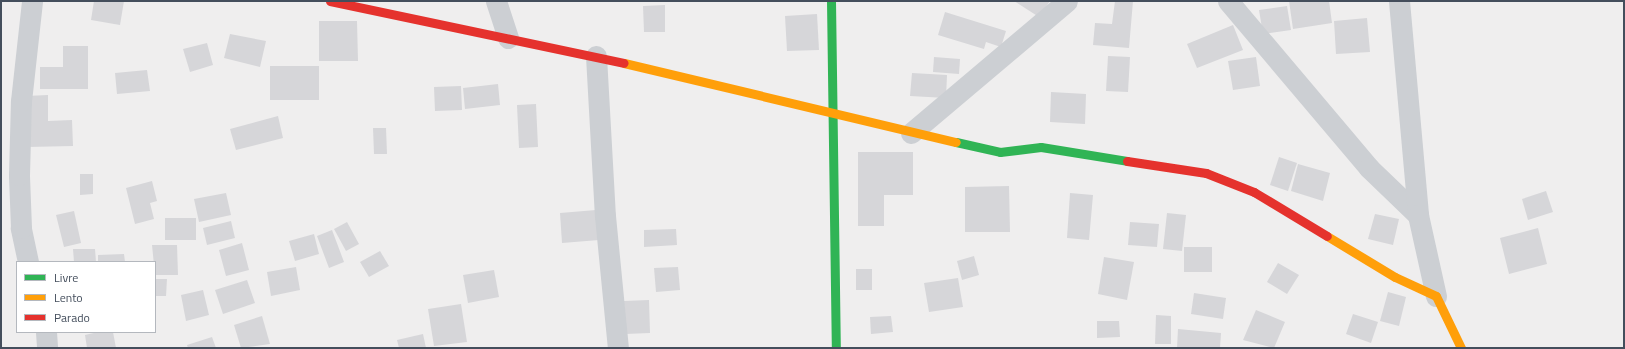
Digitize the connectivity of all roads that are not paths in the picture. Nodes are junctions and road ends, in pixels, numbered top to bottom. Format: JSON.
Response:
{"nodes":[{"id":1,"x":32,"y":1,"type":"edge"},
{"id":2,"x":330,"y":1,"type":"edge"},
{"id":3,"x":496,"y":1,"type":"edge"},
{"id":4,"x":830,"y":1,"type":"edge"},
{"id":5,"x":1067,"y":1,"type":"edge"},
{"id":6,"x":1228,"y":1,"type":"edge"},
{"id":7,"x":1399,"y":1,"type":"edge"},
{"id":8,"x":508,"y":38,"type":"junction"},
{"id":9,"x":596,"y":56,"type":"junction"},
{"id":10,"x":830,"y":112,"type":"junction"},
{"id":11,"x":911,"y":133,"type":"junction"},
{"id":12,"x":1418,"y":215,"type":"junction"},
{"id":13,"x":28,"y":261,"type":"edge"},
{"id":14,"x":1436,"y":296,"type":"junction"},
{"id":15,"x":46,"y":333,"type":"edge"},
{"id":16,"x":47,"y":348,"type":"edge"},
{"id":17,"x":618,"y":348,"type":"edge"},
{"id":18,"x":836,"y":348,"type":"edge"},
{"id":19,"x":1461,"y":348,"type":"edge"}],
"edges":[{"from":1,"to":13,"type":"street"},
{"from":2,"to":8,"type":"street"},
{"from":3,"to":8,"type":"street"},
{"from":4,"to":10,"type":"street"},
{"from":5,"to":11,"type":"street"},
{"from":6,"to":12,"type":"street"},
{"from":7,"to":12,"type":"street"},
{"from":8,"to":9,"type":"street"},
{"from":9,"to":10,"type":"street"},
{"from":9,"to":17,"type":"street"},
{"from":10,"to":11,"type":"street"},
{"from":10,"to":18,"type":"street"},
{"from":11,"to":14,"type":"street"},
{"from":12,"to":14,"type":"street"},
{"from":14,"to":19,"type":"street"},
{"from":15,"to":16,"type":"street"}]}
